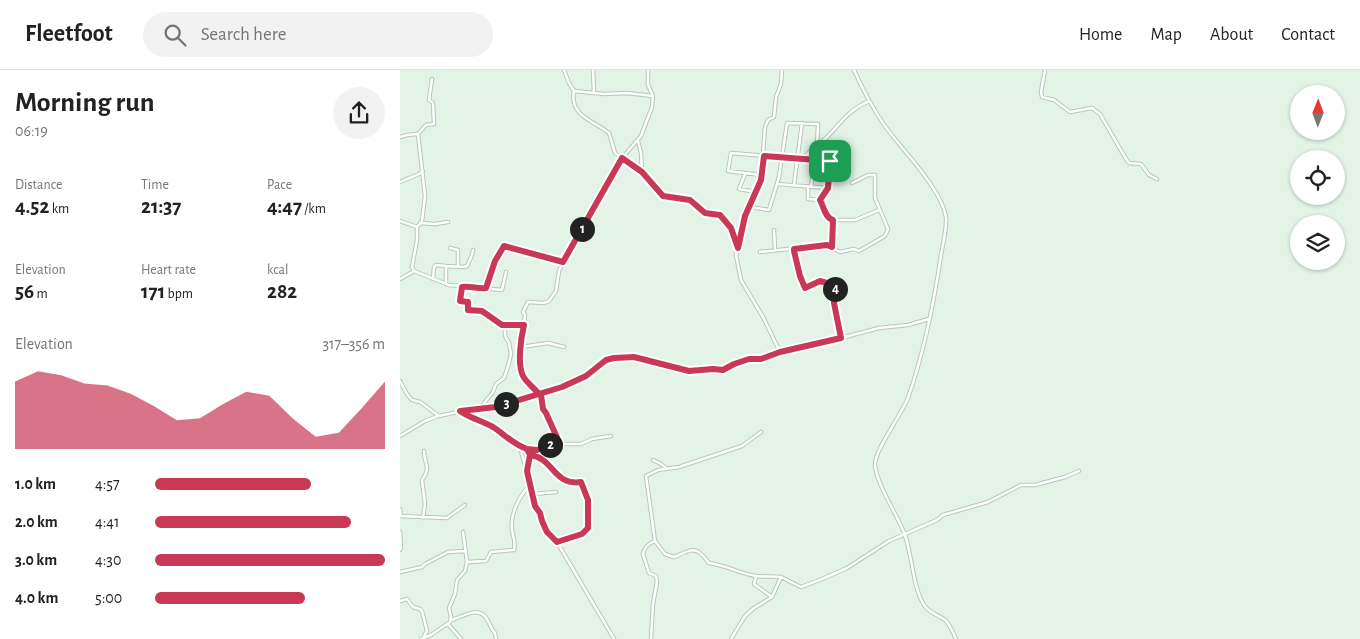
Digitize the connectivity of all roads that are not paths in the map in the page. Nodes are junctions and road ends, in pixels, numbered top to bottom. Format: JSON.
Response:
{"nodes":[{"id":1,"x":564,"y":70,"type":"edge"},
{"id":2,"x":593,"y":70,"type":"edge"},
{"id":3,"x":648,"y":70,"type":"edge"},
{"id":4,"x":782,"y":70,"type":"edge"},
{"id":5,"x":854,"y":70,"type":"edge"},
{"id":6,"x":1045,"y":70,"type":"edge"},
{"id":7,"x":432,"y":79,"type":"dead end"},
{"id":8,"x":574,"y":91,"type":"junction"},
{"id":9,"x":594,"y":93,"type":"junction"},
{"id":10,"x":653,"y":96,"type":"junction"},
{"id":11,"x":869,"y":101,"type":"junction"},
{"id":12,"x":802,"y":122,"type":"junction"},
{"id":13,"x":418,"y":134,"type":"junction"},
{"id":14,"x":400,"y":138,"type":"edge"},
{"id":15,"x":638,"y":141,"type":"junction"},
{"id":16,"x":817,"y":146,"type":"junction"},
{"id":17,"x":764,"y":156,"type":"junction"},
{"id":18,"x":622,"y":158,"type":"junction"},
{"id":19,"x":781,"y":158,"type":"junction"},
{"id":20,"x":798,"y":159,"type":"junction"},
{"id":21,"x":814,"y":160,"type":"junction"},
{"id":22,"x":423,"y":171,"type":"junction"},
{"id":23,"x":642,"y":172,"type":"junction"},
{"id":24,"x":744,"y":174,"type":"junction"},
{"id":25,"x":762,"y":175,"type":"junction"},
{"id":26,"x":1157,"y":179,"type":"dead end"},
{"id":27,"x":400,"y":182,"type":"edge"},
{"id":28,"x":777,"y":184,"type":"junction"},
{"id":29,"x":852,"y":184,"type":"dead end"},
{"id":30,"x":794,"y":185,"type":"junction"},
{"id":31,"x":810,"y":187,"type":"junction"},
{"id":32,"x":828,"y":188,"type":"junction"},
{"id":33,"x":756,"y":192,"type":"junction"},
{"id":34,"x":820,"y":200,"type":"junction"},
{"id":35,"x":750,"y":207,"type":"junction"},
{"id":36,"x":879,"y":210,"type":"junction"},
{"id":37,"x":833,"y":220,"type":"junction"},
{"id":38,"x":400,"y":221,"type":"edge"},
{"id":39,"x":448,"y":222,"type":"dead end"},
{"id":40,"x":420,"y":223,"type":"junction"},
{"id":41,"x":417,"y":227,"type":"junction"},
{"id":42,"x":774,"y":230,"type":"dead end"},
{"id":43,"x":832,"y":247,"type":"junction"},
{"id":44,"x":450,"y":248,"type":"dead end"},
{"id":45,"x":738,"y":248,"type":"junction"},
{"id":46,"x":794,"y":249,"type":"junction"},
{"id":47,"x":473,"y":250,"type":"dead end"},
{"id":48,"x":775,"y":250,"type":"junction"},
{"id":49,"x":760,"y":252,"type":"dead end"},
{"id":50,"x":563,"y":262,"type":"junction"},
{"id":51,"x":446,"y":266,"type":"junction"},
{"id":52,"x":458,"y":267,"type":"junction"},
{"id":53,"x":414,"y":271,"type":"junction"},
{"id":54,"x":506,"y":272,"type":"dead end"},
{"id":55,"x":400,"y":279,"type":"edge"},
{"id":56,"x":433,"y":279,"type":"junction"},
{"id":57,"x":446,"y":284,"type":"junction"},
{"id":58,"x":462,"y":287,"type":"junction"},
{"id":59,"x":486,"y":288,"type":"junction"},
{"id":60,"x":930,"y":319,"type":"junction"},
{"id":61,"x":505,"y":325,"type":"junction"},
{"id":62,"x":524,"y":325,"type":"junction"},
{"id":63,"x":841,"y":338,"type":"junction"},
{"id":64,"x":521,"y":347,"type":"junction"},
{"id":65,"x":564,"y":347,"type":"dead end"},
{"id":66,"x":780,"y":352,"type":"junction"},
{"id":67,"x":400,"y":381,"type":"edge"},
{"id":68,"x":539,"y":394,"type":"junction"},
{"id":69,"x":429,"y":409,"type":"junction"},
{"id":70,"x":479,"y":409,"type":"junction"},
{"id":71,"x":460,"y":411,"type":"junction"},
{"id":72,"x":439,"y":416,"type":"junction"},
{"id":73,"x":427,"y":420,"type":"junction"},
{"id":74,"x":762,"y":432,"type":"dead end"},
{"id":75,"x":400,"y":436,"type":"edge"},
{"id":76,"x":611,"y":436,"type":"dead end"},
{"id":77,"x":560,"y":444,"type":"junction"},
{"id":78,"x":520,"y":447,"type":"junction"},
{"id":79,"x":527,"y":449,"type":"junction"},
{"id":80,"x":424,"y":452,"type":"dead end"},
{"id":81,"x":530,"y":455,"type":"junction"},
{"id":82,"x":653,"y":460,"type":"dead end"},
{"id":83,"x":666,"y":468,"type":"junction"},
{"id":84,"x":527,"y":471,"type":"junction"},
{"id":85,"x":1079,"y":471,"type":"dead end"},
{"id":86,"x":530,"y":485,"type":"junction"},
{"id":87,"x":556,"y":492,"type":"dead end"},
{"id":88,"x":532,"y":494,"type":"junction"},
{"id":89,"x":465,"y":505,"type":"dead end"},
{"id":90,"x":400,"y":509,"type":"edge"},
{"id":91,"x":400,"y":516,"type":"edge"},
{"id":92,"x":423,"y":518,"type":"junction"},
{"id":93,"x":400,"y":532,"type":"edge"},
{"id":94,"x":463,"y":532,"type":"dead end"},
{"id":95,"x":904,"y":534,"type":"junction"},
{"id":96,"x":557,"y":542,"type":"junction"},
{"id":97,"x":654,"y":542,"type":"junction"},
{"id":98,"x":400,"y":550,"type":"edge"},
{"id":99,"x":465,"y":551,"type":"junction"},
{"id":100,"x":467,"y":562,"type":"junction"},
{"id":101,"x":400,"y":572,"type":"edge"},
{"id":102,"x":756,"y":576,"type":"junction"},
{"id":103,"x":781,"y":577,"type":"junction"},
{"id":104,"x":772,"y":597,"type":"junction"},
{"id":105,"x":400,"y":601,"type":"edge"},
{"id":106,"x":451,"y":620,"type":"junction"},
{"id":107,"x":448,"y":624,"type":"junction"},
{"id":108,"x":422,"y":638,"type":"edge"},
{"id":109,"x":462,"y":639,"type":"edge"},
{"id":110,"x":496,"y":639,"type":"edge"},
{"id":111,"x":614,"y":639,"type":"edge"},
{"id":112,"x":651,"y":639,"type":"edge"},
{"id":113,"x":731,"y":639,"type":"edge"},
{"id":114,"x":956,"y":639,"type":"edge"}],
"edges":[{"from":1,"to":8,"type":"street"},
{"from":2,"to":9,"type":"street"},
{"from":3,"to":10,"type":"street"},
{"from":4,"to":17,"type":"street"},
{"from":5,"to":11,"type":"street"},
{"from":6,"to":26,"type":"street"},
{"from":7,"to":13,"type":"street"},
{"from":8,"to":9,"type":"street"},
{"from":8,"to":18,"type":"street"},
{"from":9,"to":10,"type":"street"},
{"from":10,"to":15,"type":"street"},
{"from":11,"to":16,"type":"street"},
{"from":11,"to":60,"type":"street"},
{"from":12,"to":16,"type":"street"},
{"from":12,"to":19,"type":"street"},
{"from":12,"to":20,"type":"street"},
{"from":13,"to":14,"type":"street"},
{"from":13,"to":22,"type":"street"},
{"from":15,"to":18,"type":"street"},
{"from":15,"to":23,"type":"street"},
{"from":16,"to":20,"type":"street"},
{"from":17,"to":19,"type":"street"},
{"from":17,"to":24,"type":"street"},
{"from":17,"to":25,"type":"street"},
{"from":18,"to":23,"type":"street"},
{"from":18,"to":50,"type":"street"},
{"from":19,"to":20,"type":"street"},
{"from":19,"to":28,"type":"street"},
{"from":20,"to":21,"type":"street"},
{"from":20,"to":30,"type":"street"},
{"from":21,"to":31,"type":"street"},
{"from":21,"to":32,"type":"street"},
{"from":22,"to":27,"type":"street"},
{"from":22,"to":40,"type":"street"},
{"from":23,"to":45,"type":"street"},
{"from":24,"to":25,"type":"street"},
{"from":24,"to":33,"type":"street"},
{"from":25,"to":33,"type":"street"},
{"from":28,"to":30,"type":"street"},
{"from":28,"to":35,"type":"street"},
{"from":29,"to":36,"type":"street"},
{"from":30,"to":31,"type":"street"},
{"from":31,"to":32,"type":"street"},
{"from":31,"to":34,"type":"street"},
{"from":32,"to":34,"type":"street"},
{"from":33,"to":35,"type":"street"},
{"from":34,"to":37,"type":"street"},
{"from":35,"to":45,"type":"street"},
{"from":36,"to":37,"type":"street"},
{"from":36,"to":43,"type":"street"},
{"from":37,"to":43,"type":"street"},
{"from":38,"to":41,"type":"street"},
{"from":39,"to":40,"type":"street"},
{"from":40,"to":41,"type":"street"},
{"from":41,"to":53,"type":"street"},
{"from":42,"to":48,"type":"street"},
{"from":43,"to":46,"type":"street"},
{"from":44,"to":52,"type":"street"},
{"from":45,"to":66,"type":"street"},
{"from":46,"to":48,"type":"street"},
{"from":46,"to":63,"type":"street"},
{"from":47,"to":52,"type":"street"},
{"from":48,"to":49,"type":"street"},
{"from":50,"to":59,"type":"street"},
{"from":50,"to":62,"type":"street"},
{"from":51,"to":52,"type":"street"},
{"from":51,"to":56,"type":"street"},
{"from":51,"to":57,"type":"street"},
{"from":53,"to":55,"type":"street"},
{"from":53,"to":56,"type":"street"},
{"from":54,"to":59,"type":"street"},
{"from":56,"to":57,"type":"street"},
{"from":57,"to":58,"type":"street"},
{"from":58,"to":59,"type":"street"},
{"from":58,"to":61,"type":"street"},
{"from":60,"to":63,"type":"street"},
{"from":60,"to":95,"type":"street"},
{"from":61,"to":62,"type":"street"},
{"from":61,"to":70,"type":"street"},
{"from":62,"to":64,"type":"street"},
{"from":63,"to":66,"type":"street"},
{"from":64,"to":65,"type":"street"},
{"from":64,"to":68,"type":"street"},
{"from":66,"to":68,"type":"street"},
{"from":67,"to":69,"type":"street"},
{"from":68,"to":70,"type":"street"},
{"from":68,"to":77,"type":"street"},
{"from":69,"to":72,"type":"street"},
{"from":69,"to":73,"type":"street"},
{"from":70,"to":71,"type":"street"},
{"from":71,"to":72,"type":"street"},
{"from":71,"to":78,"type":"street"},
{"from":72,"to":73,"type":"street"},
{"from":73,"to":75,"type":"street"},
{"from":74,"to":83,"type":"street"},
{"from":76,"to":77,"type":"street"},
{"from":77,"to":79,"type":"street"},
{"from":78,"to":79,"type":"street"},
{"from":78,"to":84,"type":"street"},
{"from":79,"to":81,"type":"street"},
{"from":80,"to":92,"type":"street"},
{"from":81,"to":84,"type":"street"},
{"from":81,"to":96,"type":"street"},
{"from":82,"to":83,"type":"street"},
{"from":83,"to":97,"type":"street"},
{"from":84,"to":86,"type":"street"},
{"from":85,"to":95,"type":"street"},
{"from":86,"to":88,"type":"street"},
{"from":86,"to":100,"type":"street"},
{"from":87,"to":88,"type":"street"},
{"from":88,"to":96,"type":"street"},
{"from":89,"to":92,"type":"street"},
{"from":90,"to":91,"type":"street"},
{"from":91,"to":92,"type":"street"},
{"from":93,"to":98,"type":"street"},
{"from":94,"to":99,"type":"street"},
{"from":95,"to":103,"type":"street"},
{"from":95,"to":114,"type":"street"},
{"from":96,"to":111,"type":"street"},
{"from":97,"to":102,"type":"street"},
{"from":97,"to":112,"type":"street"},
{"from":99,"to":100,"type":"street"},
{"from":99,"to":101,"type":"street"},
{"from":100,"to":106,"type":"street"},
{"from":102,"to":103,"type":"street"},
{"from":102,"to":104,"type":"street"},
{"from":103,"to":104,"type":"street"},
{"from":104,"to":113,"type":"street"},
{"from":105,"to":108,"type":"street"},
{"from":106,"to":107,"type":"street"},
{"from":106,"to":110,"type":"street"},
{"from":107,"to":108,"type":"street"},
{"from":107,"to":109,"type":"street"}]}
